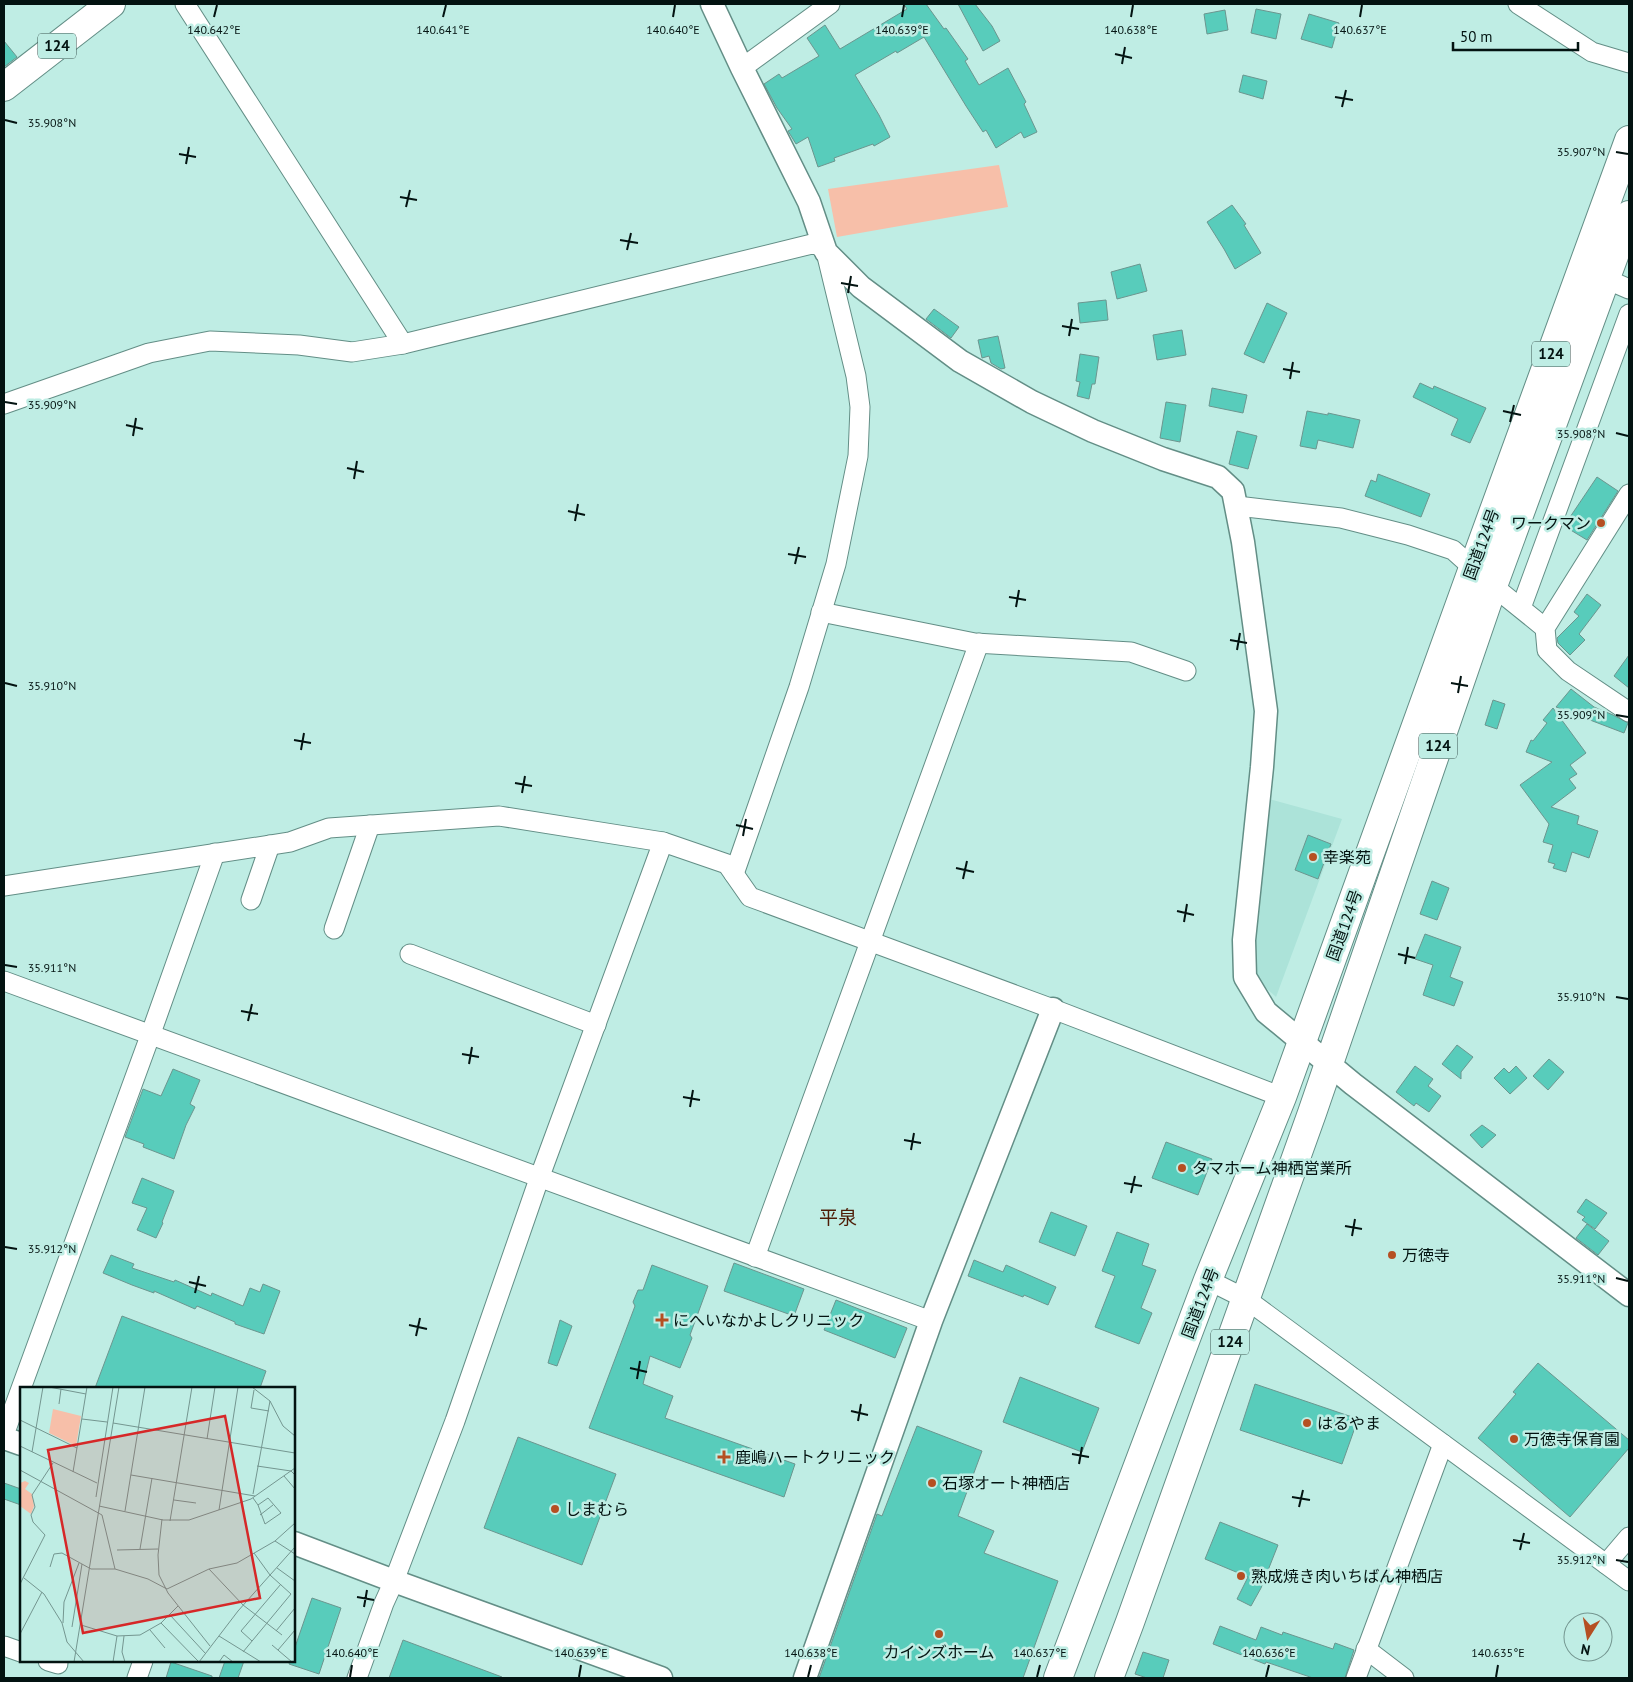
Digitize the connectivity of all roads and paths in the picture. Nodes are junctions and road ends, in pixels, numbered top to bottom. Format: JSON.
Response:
{"nodes":[{"id":1,"x":111,"y":4,"type":"edge"},
{"id":2,"x":185,"y":4,"type":"edge"},
{"id":3,"x":712,"y":4,"type":"edge"},
{"id":4,"x":827,"y":4,"type":"edge"},
{"id":5,"x":1518,"y":4,"type":"edge"},
{"id":6,"x":1629,"y":63,"type":"edge"},
{"id":7,"x":742,"y":68,"type":"junction"},
{"id":8,"x":4,"y":88,"type":"edge"},
{"id":9,"x":1629,"y":140,"type":"edge"},
{"id":10,"x":1629,"y":214,"type":"edge"},
{"id":11,"x":826,"y":252,"type":"junction"},
{"id":12,"x":1617,"y":284,"type":"edge"},
{"id":13,"x":1629,"y":314,"type":"edge"},
{"id":14,"x":403,"y":344,"type":"junction"},
{"id":15,"x":4,"y":404,"type":"edge"},
{"id":16,"x":1629,"y":494,"type":"edge"},
{"id":17,"x":1237,"y":506,"type":"junction"},
{"id":18,"x":1473,"y":568,"type":"junction"},
{"id":19,"x":1493,"y":586,"type":"junction"},
{"id":20,"x":1521,"y":608,"type":"junction"},
{"id":21,"x":821,"y":612,"type":"junction"},
{"id":22,"x":1545,"y":628,"type":"junction"},
{"id":23,"x":979,"y":644,"type":"junction"},
{"id":24,"x":1186,"y":671,"type":"dead end"},
{"id":25,"x":1629,"y":712,"type":"edge"},
{"id":26,"x":370,"y":825,"type":"junction"},
{"id":27,"x":664,"y":842,"type":"junction"},
{"id":28,"x":270,"y":845,"type":"junction"},
{"id":29,"x":215,"y":853,"type":"junction"},
{"id":30,"x":734,"y":874,"type":"junction"},
{"id":31,"x":4,"y":886,"type":"edge"},
{"id":32,"x":251,"y":900,"type":"dead end"},
{"id":33,"x":334,"y":929,"type":"dead end"},
{"id":34,"x":871,"y":942,"type":"junction"},
{"id":35,"x":410,"y":954,"type":"dead end"},
{"id":36,"x":4,"y":981,"type":"edge"},
{"id":37,"x":1053,"y":1009,"type":"junction"},
{"id":38,"x":596,"y":1024,"type":"junction"},
{"id":39,"x":150,"y":1036,"type":"junction"},
{"id":40,"x":1302,"y":1041,"type":"junction"},
{"id":41,"x":1329,"y":1062,"type":"junction"},
{"id":42,"x":1282,"y":1097,"type":"junction"},
{"id":43,"x":540,"y":1176,"type":"junction"},
{"id":44,"x":755,"y":1257,"type":"junction"},
{"id":45,"x":1208,"y":1280,"type":"junction"},
{"id":46,"x":1629,"y":1295,"type":"edge"},
{"id":47,"x":1246,"y":1299,"type":"junction"},
{"id":48,"x":931,"y":1321,"type":"junction"},
{"id":49,"x":22,"y":1387,"type":"edge"},
{"id":50,"x":20,"y":1392,"type":"edge"},
{"id":51,"x":4,"y":1436,"type":"edge"},
{"id":52,"x":20,"y":1444,"type":"edge"},
{"id":53,"x":1443,"y":1444,"type":"junction"},
{"id":54,"x":1629,"y":1536,"type":"edge"},
{"id":55,"x":295,"y":1543,"type":"edge"},
{"id":56,"x":1606,"y":1564,"type":"junction"},
{"id":57,"x":1629,"y":1581,"type":"edge"},
{"id":58,"x":394,"y":1582,"type":"junction"},
{"id":59,"x":4,"y":1646,"type":"edge"},
{"id":60,"x":1366,"y":1649,"type":"junction"},
{"id":61,"x":20,"y":1652,"type":"edge"},
{"id":62,"x":143,"y":1662,"type":"edge"},
{"id":63,"x":136,"y":1678,"type":"edge"},
{"id":64,"x":357,"y":1678,"type":"edge"},
{"id":65,"x":661,"y":1678,"type":"edge"},
{"id":66,"x":805,"y":1678,"type":"edge"},
{"id":67,"x":1058,"y":1678,"type":"edge"},
{"id":68,"x":1109,"y":1678,"type":"edge"},
{"id":69,"x":1356,"y":1678,"type":"edge"},
{"id":70,"x":1404,"y":1678,"type":"edge"}],
"edges":[{"from":1,"to":8,"type":"highway","number":"124"},
{"from":2,"to":14,"type":"street"},
{"from":3,"to":7,"type":"street"},
{"from":4,"to":7,"type":"street"},
{"from":5,"to":6,"type":"street"},
{"from":7,"to":11,"type":"street"},
{"from":9,"to":18,"type":"highway","name":"国道124号","number":"124"},
{"from":10,"to":12,"type":"highway","name":"国道124号","number":"124"},
{"from":11,"to":14,"type":"street"},
{"from":11,"to":17,"type":"street"},
{"from":11,"to":21,"type":"street"},
{"from":12,"to":19,"type":"highway","name":"国道124号","number":"124"},
{"from":13,"to":20,"type":"street"},
{"from":14,"to":15,"type":"street"},
{"from":16,"to":22,"type":"street"},
{"from":17,"to":18,"type":"street"},
{"from":17,"to":40,"type":"street"},
{"from":18,"to":19,"type":"street"},
{"from":18,"to":40,"type":"highway","name":"国道124号","number":"124"},
{"from":19,"to":20,"type":"street"},
{"from":19,"to":41,"type":"highway","name":"国道124号","number":"124"},
{"from":20,"to":22,"type":"street"},
{"from":21,"to":23,"type":"street"},
{"from":21,"to":30,"type":"street"},
{"from":22,"to":25,"type":"street"},
{"from":23,"to":24,"type":"street"},
{"from":23,"to":34,"type":"street"},
{"from":26,"to":27,"type":"street"},
{"from":26,"to":28,"type":"street"},
{"from":26,"to":33,"type":"street"},
{"from":27,"to":30,"type":"street"},
{"from":27,"to":38,"type":"street"},
{"from":28,"to":29,"type":"street"},
{"from":28,"to":32,"type":"street"},
{"from":29,"to":31,"type":"street"},
{"from":29,"to":39,"type":"street"},
{"from":30,"to":34,"type":"street"},
{"from":34,"to":37,"type":"street"},
{"from":34,"to":44,"type":"street"},
{"from":35,"to":38,"type":"street"},
{"from":36,"to":39,"type":"street"},
{"from":37,"to":42,"type":"street"},
{"from":37,"to":48,"type":"street"},
{"from":38,"to":43,"type":"street"},
{"from":39,"to":43,"type":"street"},
{"from":39,"to":49,"type":"street"},
{"from":40,"to":41,"type":"street"},
{"from":40,"to":42,"type":"highway","name":"国道124号","number":"124"},
{"from":41,"to":46,"type":"street"},
{"from":41,"to":47,"type":"highway","name":"国道124号","number":"124"},
{"from":42,"to":45,"type":"highway","name":"国道124号","number":"124"},
{"from":43,"to":44,"type":"street"},
{"from":43,"to":58,"type":"street"},
{"from":44,"to":48,"type":"street"},
{"from":45,"to":47,"type":"street"},
{"from":45,"to":67,"type":"highway","name":"国道124号","number":"124"},
{"from":47,"to":53,"type":"street"},
{"from":47,"to":68,"type":"highway","name":"国道124号","number":"124"},
{"from":48,"to":66,"type":"street"},
{"from":50,"to":51,"type":"street"},
{"from":51,"to":52,"type":"street"},
{"from":53,"to":56,"type":"street"},
{"from":53,"to":60,"type":"street"},
{"from":54,"to":56,"type":"street"},
{"from":55,"to":58,"type":"street"},
{"from":56,"to":57,"type":"street"},
{"from":58,"to":64,"type":"street"},
{"from":58,"to":65,"type":"street"},
{"from":59,"to":61,"type":"street"},
{"from":60,"to":69,"type":"street"},
{"from":60,"to":70,"type":"street"},
{"from":62,"to":63,"type":"street"}]}
